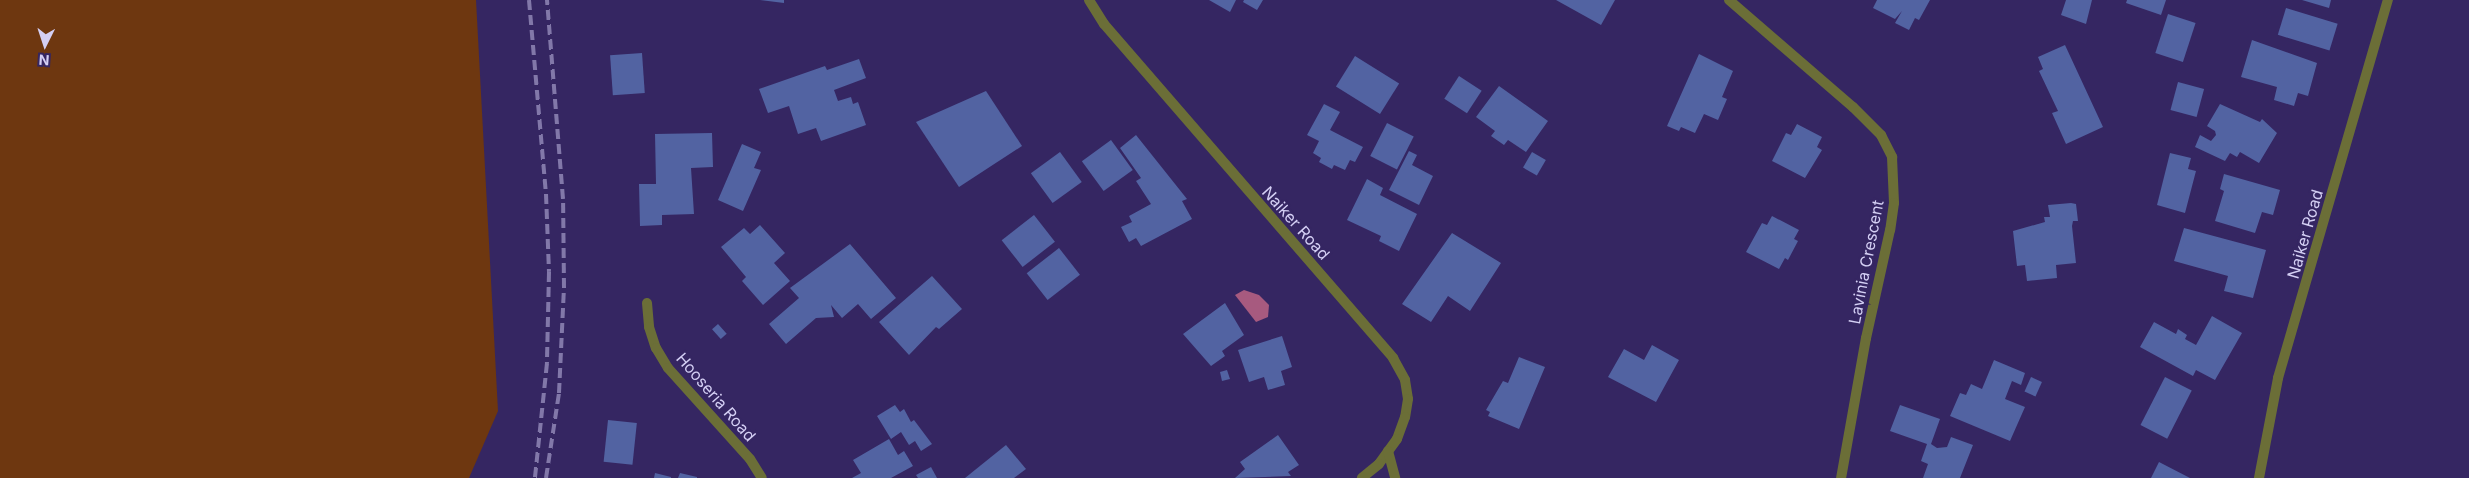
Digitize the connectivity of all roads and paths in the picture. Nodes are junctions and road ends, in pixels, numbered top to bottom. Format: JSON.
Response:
{"nodes":[{"id":1,"x":1089,"y":0,"type":"edge"},
{"id":2,"x":1729,"y":0,"type":"edge"},
{"id":3,"x":2388,"y":0,"type":"edge"},
{"id":4,"x":647,"y":303,"type":"dead end"},
{"id":5,"x":1388,"y":451,"type":"junction"},
{"id":6,"x":762,"y":478,"type":"edge"},
{"id":7,"x":1362,"y":478,"type":"edge"},
{"id":8,"x":1395,"y":478,"type":"edge"},
{"id":9,"x":1840,"y":478,"type":"edge"},
{"id":10,"x":2259,"y":478,"type":"edge"}],
"edges":[{"from":1,"to":5,"type":"street","name":"Naiker Road"},
{"from":2,"to":9,"type":"street","name":"Lavinia Crescent"},
{"from":3,"to":10,"type":"street","name":"Naiker Road"},
{"from":4,"to":6,"type":"street","name":"Hooseria Road"},
{"from":5,"to":7,"type":"street","name":"Naiker Road"},
{"from":5,"to":8,"type":"street"}]}
